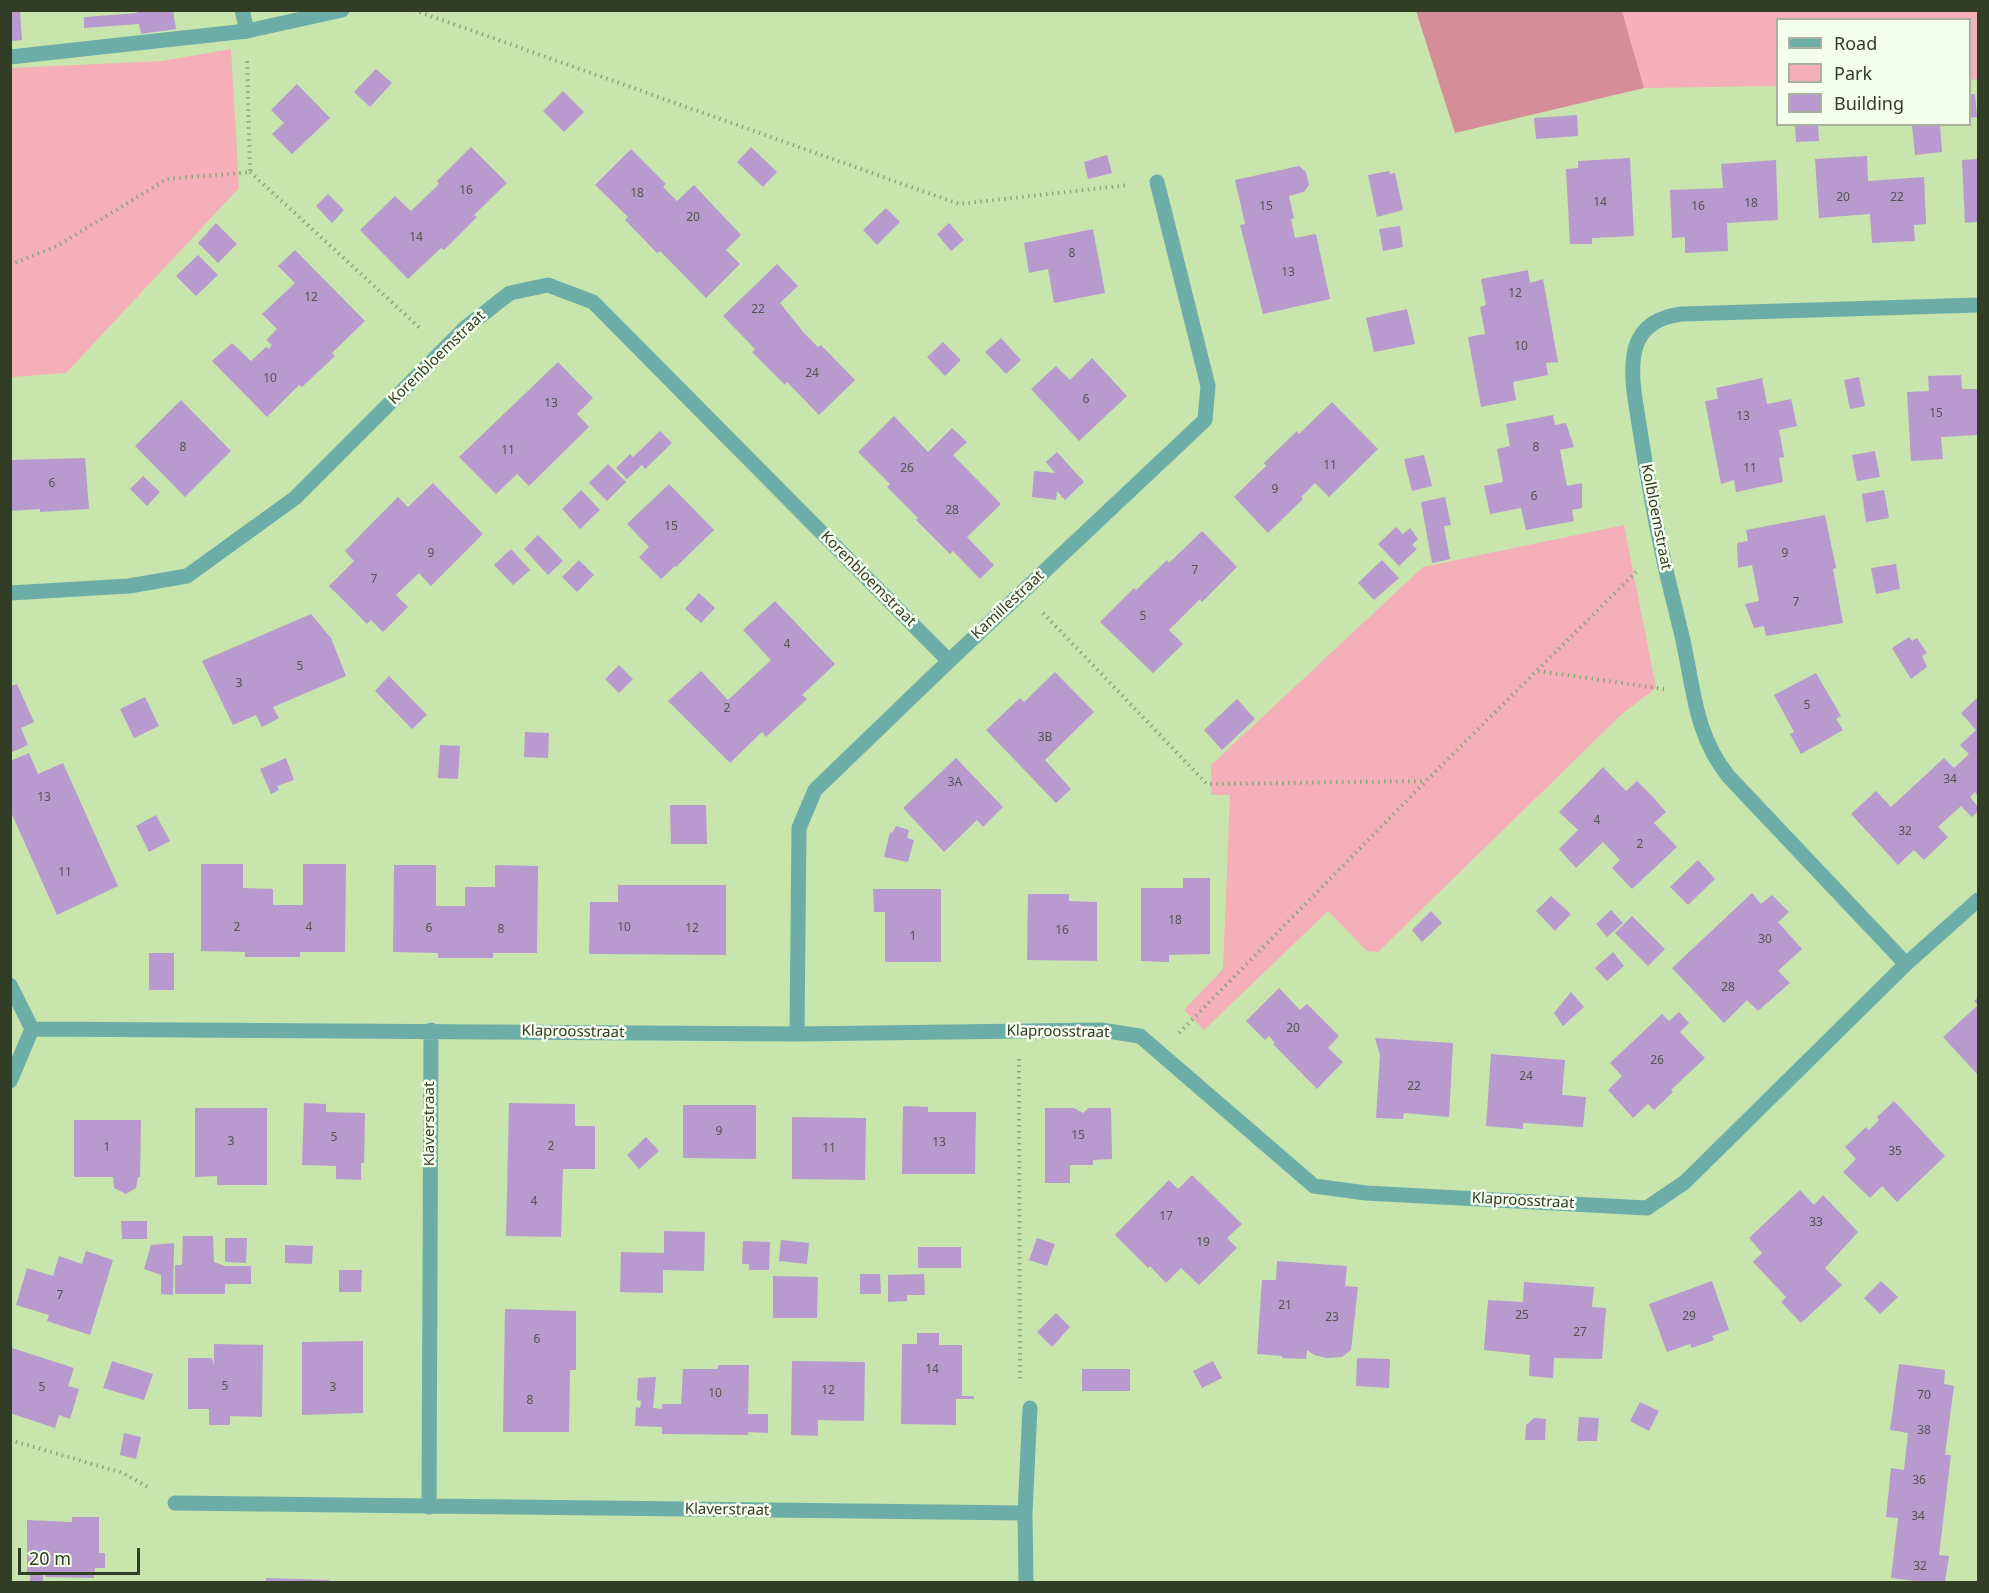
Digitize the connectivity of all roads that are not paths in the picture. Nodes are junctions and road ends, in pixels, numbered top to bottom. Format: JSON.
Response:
{"nodes":[{"id":1,"x":242,"y":10,"type":"edge"},
{"id":2,"x":342,"y":10,"type":"edge"},
{"id":3,"x":247,"y":31,"type":"junction"},
{"id":4,"x":10,"y":57,"type":"edge"},
{"id":5,"x":1157,"y":182,"type":"road end"},
{"id":6,"x":1978,"y":305,"type":"edge"},
{"id":7,"x":10,"y":593,"type":"edge"},
{"id":8,"x":949,"y":660,"type":"junction"},
{"id":9,"x":1978,"y":900,"type":"edge"},
{"id":10,"x":1906,"y":964,"type":"junction"},
{"id":11,"x":10,"y":985,"type":"edge"},
{"id":12,"x":32,"y":1029,"type":"junction"},
{"id":13,"x":430,"y":1030,"type":"junction"},
{"id":14,"x":797,"y":1034,"type":"junction"},
{"id":15,"x":10,"y":1081,"type":"edge"},
{"id":16,"x":1030,"y":1408,"type":"road end"},
{"id":17,"x":175,"y":1503,"type":"road end"},
{"id":18,"x":429,"y":1507,"type":"junction"},
{"id":19,"x":1025,"y":1513,"type":"junction"},
{"id":20,"x":1026,"y":1582,"type":"edge"}],
"edges":[{"from":1,"to":3,"type":"street"},
{"from":2,"to":3,"type":"street"},
{"from":3,"to":4,"type":"street"},
{"from":5,"to":8,"type":"street","name":"Kamillestraat"},
{"from":6,"to":10,"type":"street","name":"Kolbloemstraat"},
{"from":7,"to":8,"type":"street","name":"Korenbloemstraat"},
{"from":8,"to":14,"type":"street","name":"Kamillestraat"},
{"from":9,"to":10,"type":"street","name":"Klaproosstraat"},
{"from":10,"to":14,"type":"street","name":"Klaproosstraat"},
{"from":11,"to":12,"type":"street"},
{"from":12,"to":13,"type":"street","name":"Klaproosstraat"},
{"from":12,"to":15,"type":"street"},
{"from":13,"to":14,"type":"street","name":"Klaproosstraat"},
{"from":13,"to":18,"type":"street","name":"Klaverstraat"},
{"from":16,"to":19,"type":"street"},
{"from":17,"to":18,"type":"street","name":"Klaverstraat"},
{"from":18,"to":19,"type":"street","name":"Klaverstraat"},
{"from":19,"to":20,"type":"street"}]}
